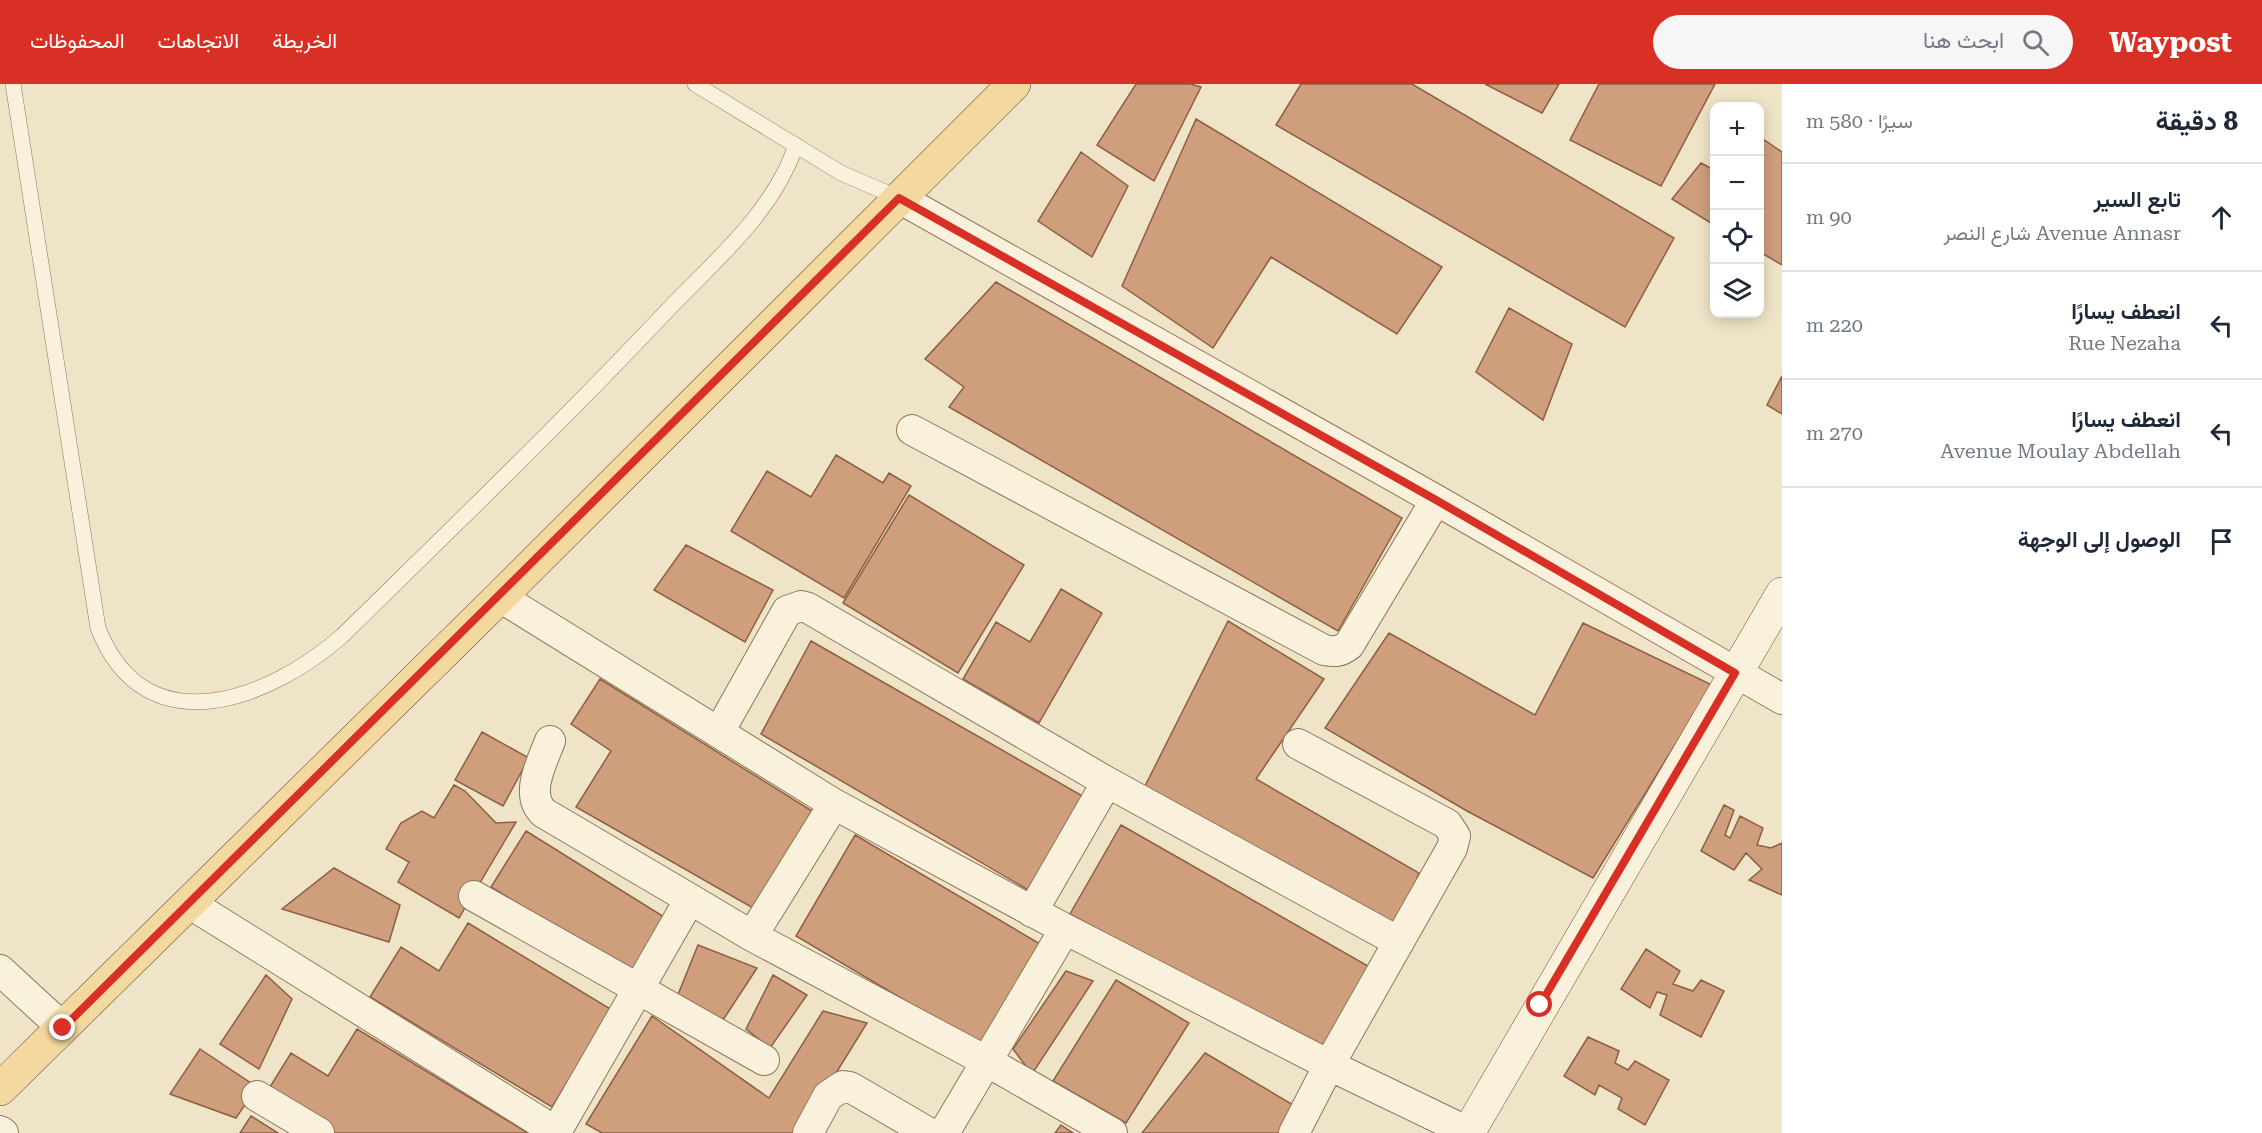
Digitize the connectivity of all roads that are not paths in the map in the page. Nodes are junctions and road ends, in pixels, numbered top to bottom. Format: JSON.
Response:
{"nodes":[{"id":1,"x":13,"y":84,"type":"edge"},
{"id":2,"x":695,"y":84,"type":"edge"},
{"id":3,"x":1014,"y":84,"type":"edge"},
{"id":4,"x":796,"y":145,"type":"junction"},
{"id":5,"x":899,"y":198,"type":"junction"},
{"id":6,"x":912,"y":430,"type":"dead end"},
{"id":7,"x":1436,"y":500,"type":"junction"},
{"id":8,"x":1782,"y":594,"type":"edge"},
{"id":9,"x":500,"y":597,"type":"junction"},
{"id":10,"x":1735,"y":673,"type":"junction"},
{"id":11,"x":1782,"y":699,"type":"edge"},
{"id":12,"x":719,"y":732,"type":"junction"},
{"id":13,"x":550,"y":741,"type":"dead end"},
{"id":14,"x":1298,"y":744,"type":"dead end"},
{"id":15,"x":1107,"y":782,"type":"junction"},
{"id":16,"x":834,"y":804,"type":"junction"},
{"id":17,"x":474,"y":896,"type":"dead end"},
{"id":18,"x":690,"y":899,"type":"junction"},
{"id":19,"x":189,"y":903,"type":"junction"},
{"id":20,"x":1032,"y":912,"type":"junction"},
{"id":21,"x":1065,"y":929,"type":"junction"},
{"id":22,"x":752,"y":936,"type":"junction"},
{"id":23,"x":1399,"y":942,"type":"junction"},
{"id":24,"x":0,"y":970,"type":"edge"},
{"id":25,"x":638,"y":989,"type":"junction"},
{"id":26,"x":63,"y":1028,"type":"junction"},
{"id":27,"x":764,"y":1060,"type":"dead end"},
{"id":28,"x":988,"y":1062,"type":"junction"},
{"id":29,"x":1329,"y":1065,"type":"junction"},
{"id":30,"x":0,"y":1089,"type":"edge"},
{"id":31,"x":257,"y":1096,"type":"dead end"},
{"id":32,"x":557,"y":1132,"type":"edge"},
{"id":33,"x":319,"y":1133,"type":"edge"},
{"id":34,"x":808,"y":1133,"type":"edge"},
{"id":35,"x":930,"y":1133,"type":"edge"},
{"id":36,"x":944,"y":1133,"type":"edge"},
{"id":37,"x":1112,"y":1133,"type":"edge"},
{"id":38,"x":1294,"y":1133,"type":"edge"},
{"id":39,"x":1468,"y":1133,"type":"edge"}],
"edges":[{"from":1,"to":4,"type":"lane"},
{"from":2,"to":4,"type":"lane"},
{"from":3,"to":5,"type":"main road"},
{"from":4,"to":5,"type":"lane"},
{"from":5,"to":7,"type":"street"},
{"from":5,"to":9,"type":"main road"},
{"from":6,"to":7,"type":"street"},
{"from":7,"to":10,"type":"street"},
{"from":8,"to":10,"type":"street"},
{"from":9,"to":12,"type":"street"},
{"from":9,"to":19,"type":"main road"},
{"from":10,"to":11,"type":"street"},
{"from":10,"to":39,"type":"street"},
{"from":12,"to":15,"type":"street"},
{"from":12,"to":16,"type":"street"},
{"from":13,"to":18,"type":"street"},
{"from":14,"to":23,"type":"street"},
{"from":15,"to":20,"type":"street"},
{"from":15,"to":23,"type":"street"},
{"from":16,"to":20,"type":"street"},
{"from":16,"to":22,"type":"street"},
{"from":17,"to":25,"type":"street"},
{"from":18,"to":22,"type":"street"},
{"from":18,"to":25,"type":"street"},
{"from":19,"to":26,"type":"main road"},
{"from":19,"to":32,"type":"street"},
{"from":20,"to":21,"type":"street"},
{"from":21,"to":28,"type":"street"},
{"from":21,"to":29,"type":"street"},
{"from":22,"to":28,"type":"street"},
{"from":23,"to":29,"type":"street"},
{"from":24,"to":26,"type":"street"},
{"from":25,"to":27,"type":"street"},
{"from":25,"to":32,"type":"street"},
{"from":26,"to":30,"type":"main road"},
{"from":28,"to":36,"type":"street"},
{"from":28,"to":37,"type":"street"},
{"from":29,"to":38,"type":"street"},
{"from":29,"to":39,"type":"street"},
{"from":31,"to":33,"type":"street"},
{"from":34,"to":35,"type":"street"}]}
